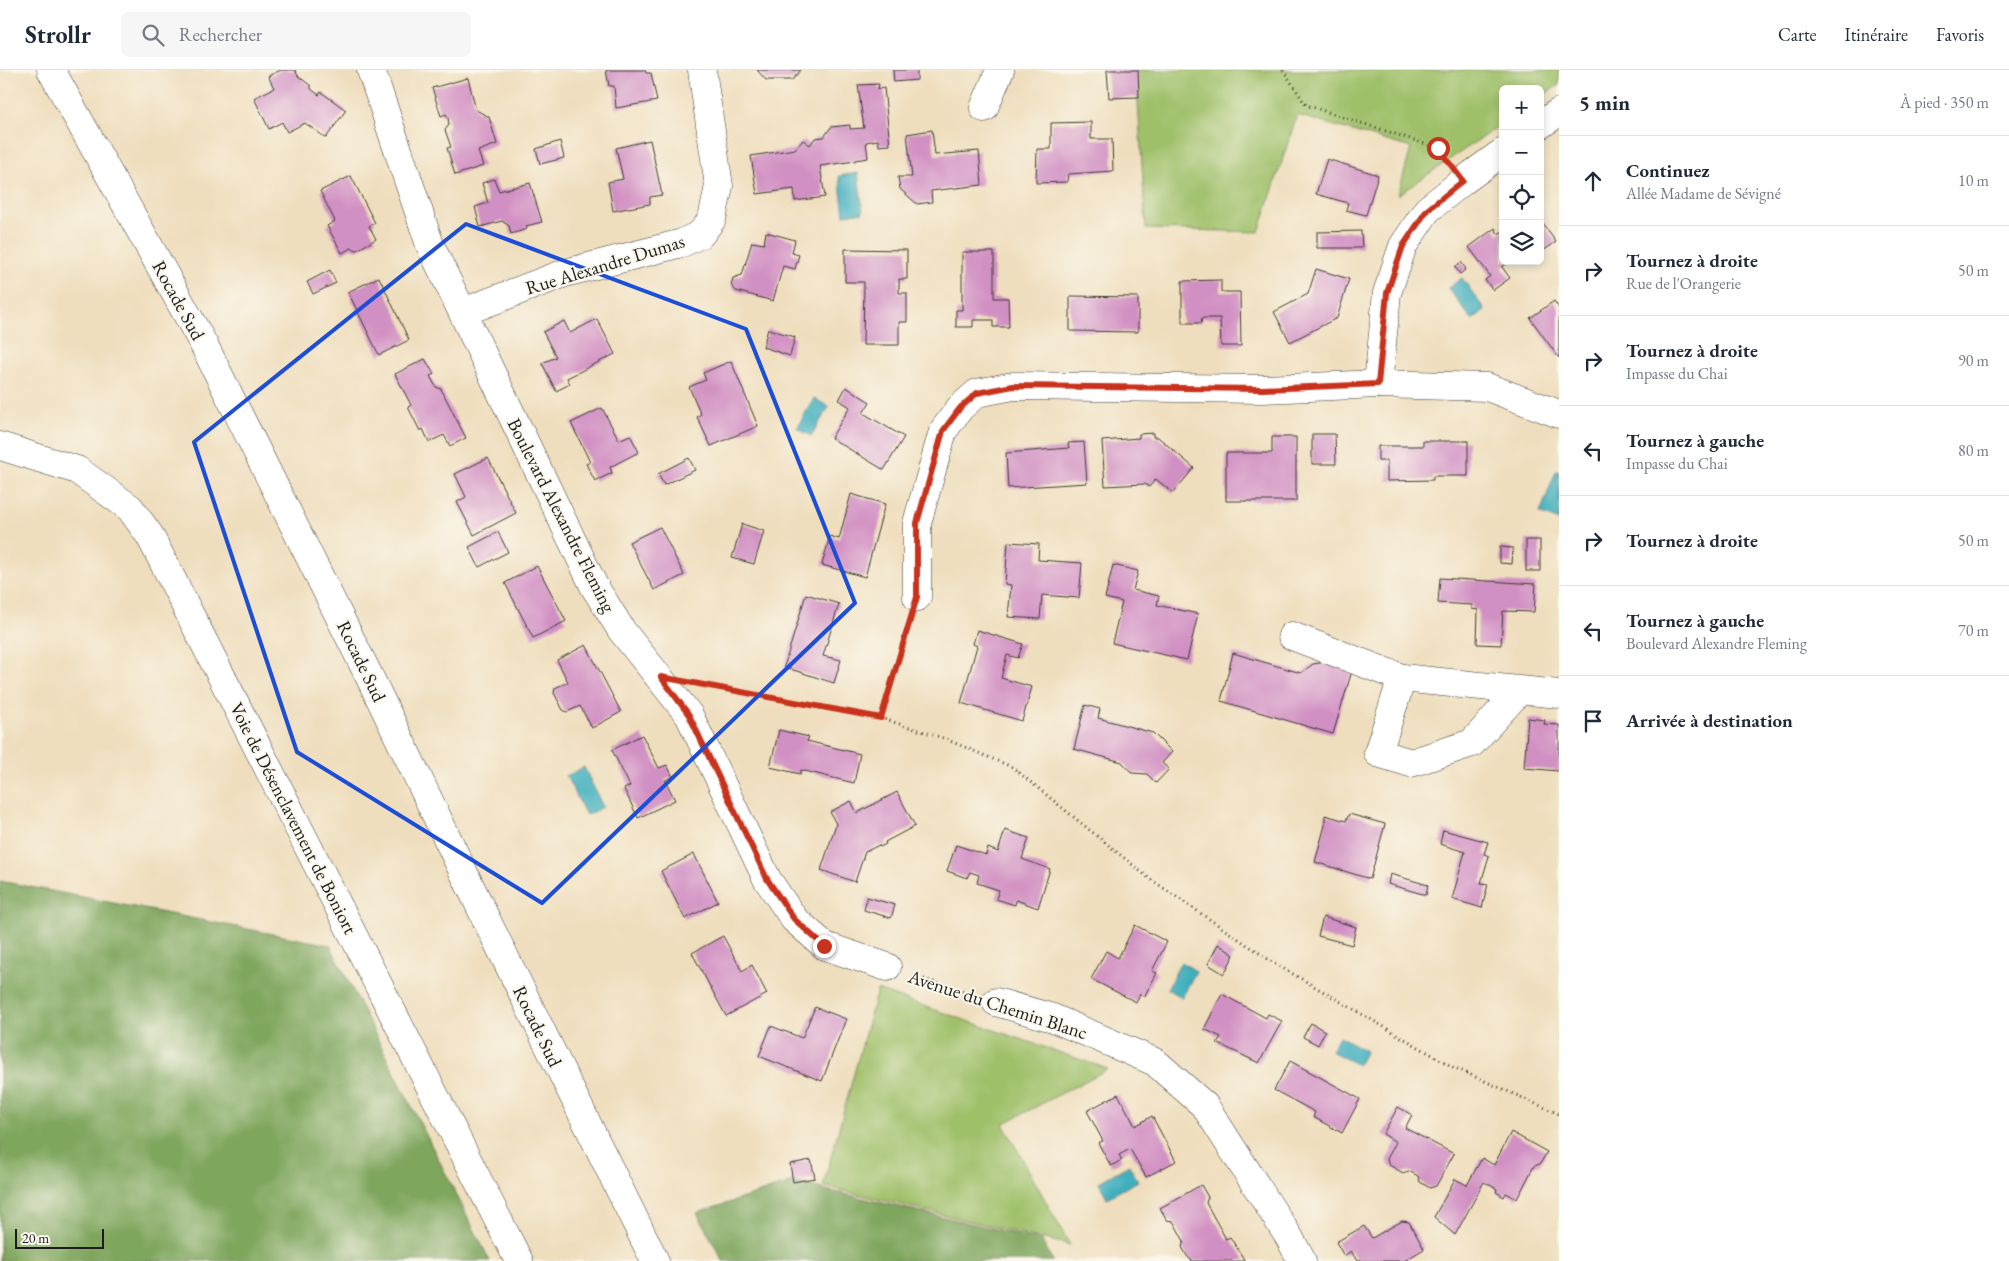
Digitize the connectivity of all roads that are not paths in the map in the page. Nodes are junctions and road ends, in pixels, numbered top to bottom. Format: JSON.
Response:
{"nodes":[{"id":1,"x":51,"y":70,"type":"edge"},
{"id":2,"x":371,"y":70,"type":"edge"},
{"id":3,"x":702,"y":70,"type":"edge"},
{"id":4,"x":1000,"y":70,"type":"edge"},
{"id":5,"x":984,"y":108,"type":"dead end"},
{"id":6,"x":1559,"y":112,"type":"edge"},
{"id":7,"x":1544,"y":122,"type":"edge"},
{"id":8,"x":1499,"y":155,"type":"edge"},
{"id":9,"x":463,"y":312,"type":"junction"},
{"id":10,"x":1378,"y":384,"type":"junction"},
{"id":11,"x":1559,"y":414,"type":"edge"},
{"id":12,"x":0,"y":446,"type":"edge"},
{"id":13,"x":917,"y":597,"type":"road end"},
{"id":14,"x":1292,"y":636,"type":"dead end"},
{"id":15,"x":1402,"y":678,"type":"junction"},
{"id":16,"x":1520,"y":691,"type":"junction"},
{"id":17,"x":1559,"y":694,"type":"edge"},
{"id":18,"x":887,"y":967,"type":"road end"},
{"id":19,"x":996,"y":1002,"type":"road end"},
{"id":20,"x":519,"y":1261,"type":"edge"},
{"id":21,"x":655,"y":1261,"type":"edge"},
{"id":22,"x":1302,"y":1261,"type":"edge"}],
"edges":[{"from":1,"to":21,"type":"street","name":"Rocade Sud"},
{"from":2,"to":9,"type":"street","name":"Boulevard Alexandre Fleming"},
{"from":3,"to":9,"type":"street","name":"Rue Alexandre Dumas"},
{"from":4,"to":5,"type":"street"},
{"from":6,"to":7,"type":"street"},
{"from":8,"to":10,"type":"street"},
{"from":9,"to":18,"type":"street","name":"Boulevard Alexandre Fleming"},
{"from":10,"to":11,"type":"street"},
{"from":10,"to":13,"type":"street"},
{"from":12,"to":20,"type":"street","name":"Voie de Désenclavement de Boniort"},
{"from":14,"to":15,"type":"street"},
{"from":15,"to":16,"type":"street"},
{"from":15,"to":16,"type":"street"},
{"from":16,"to":17,"type":"street"},
{"from":19,"to":22,"type":"street","name":"Avenue du Chemin Blanc"}]}
